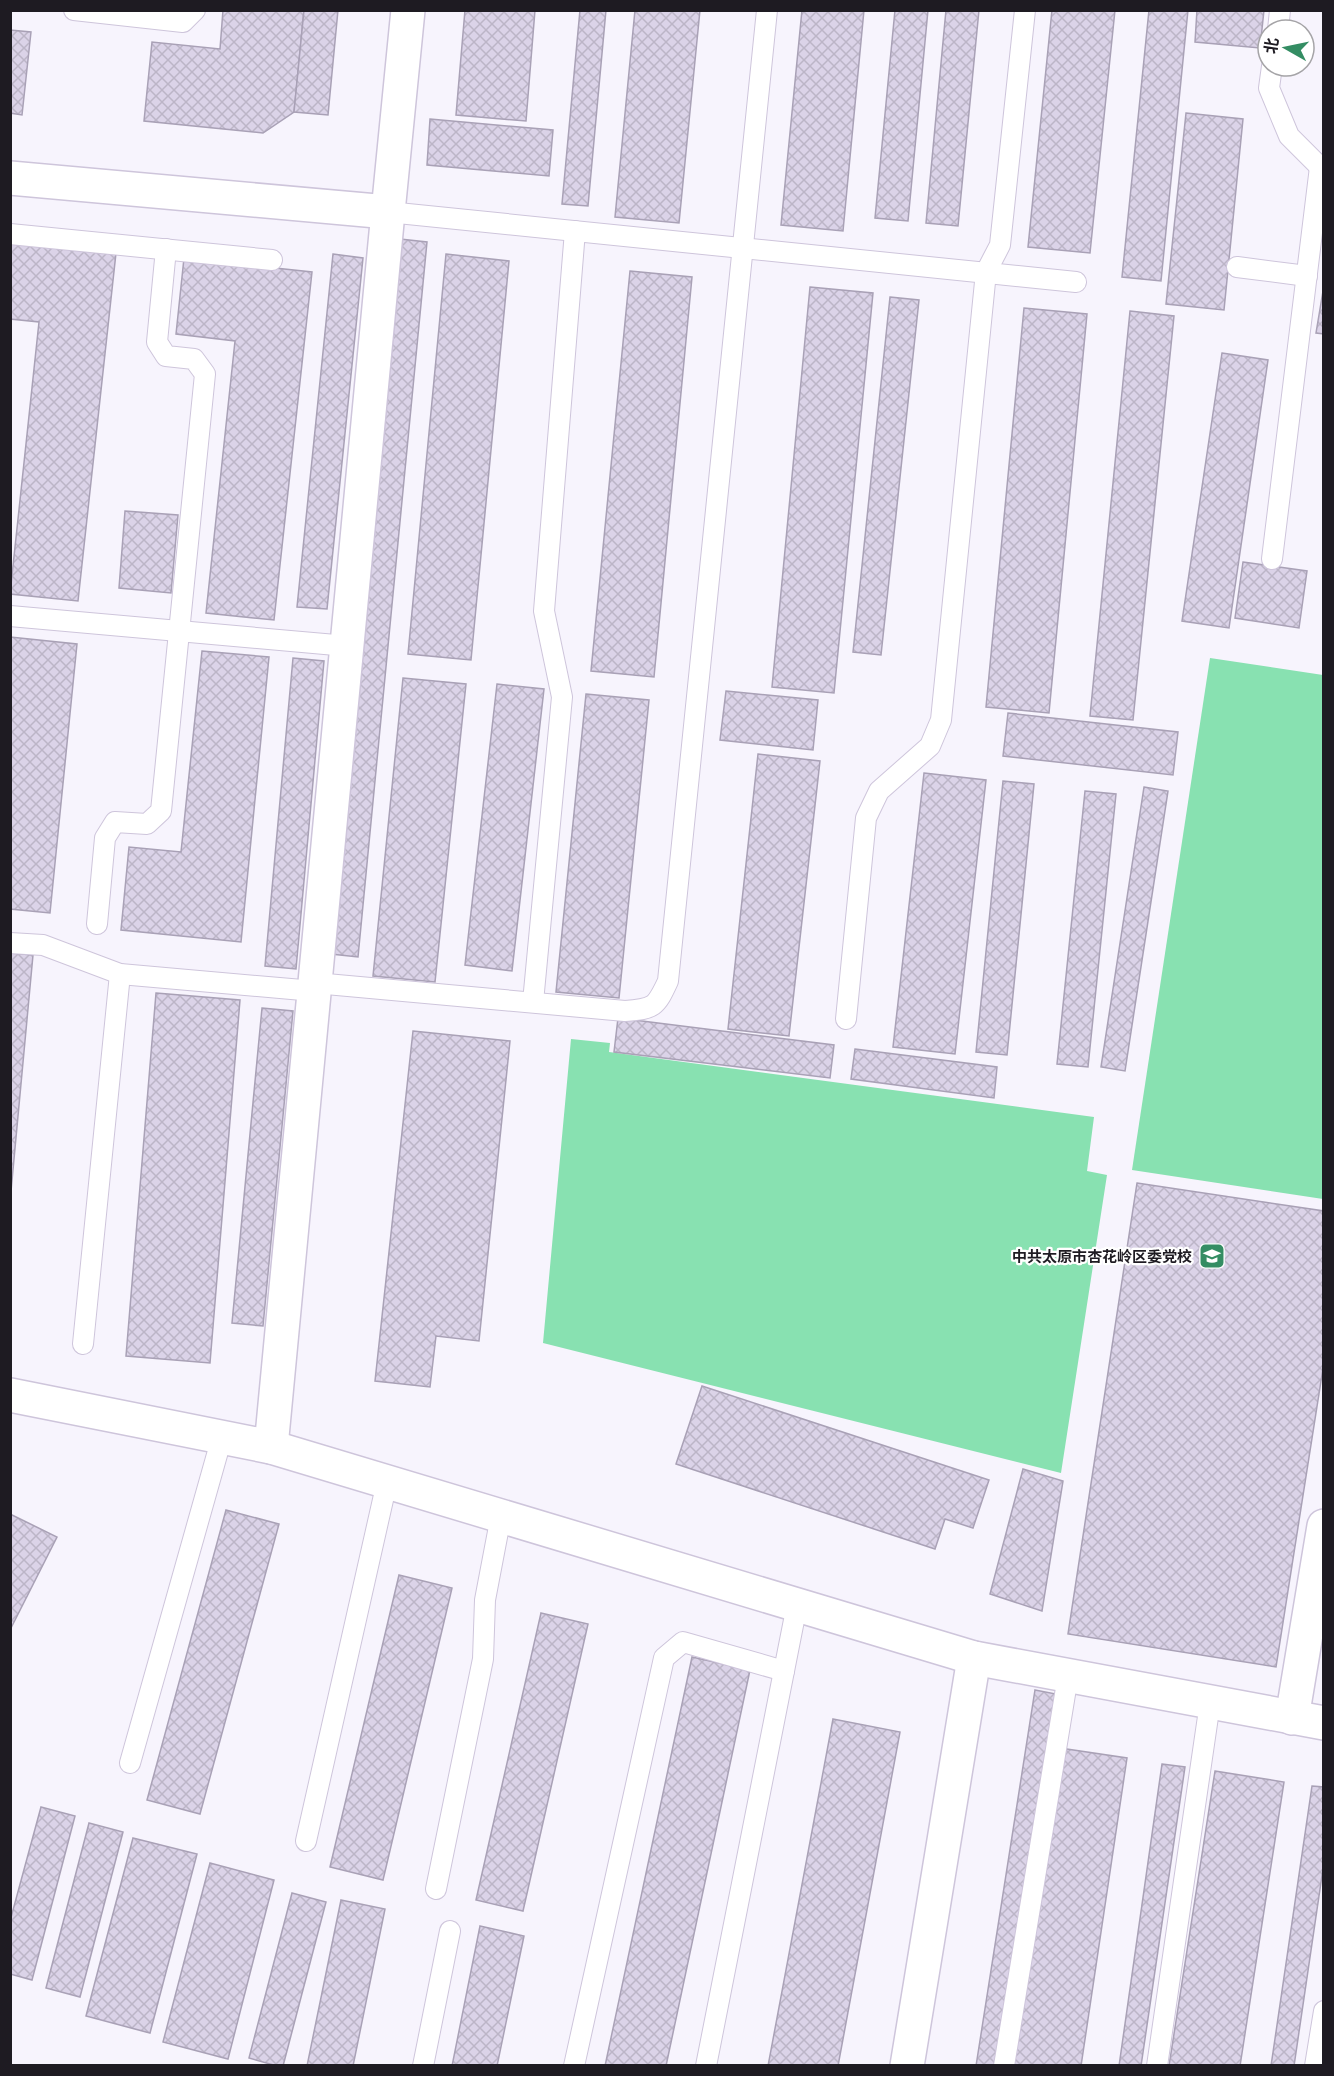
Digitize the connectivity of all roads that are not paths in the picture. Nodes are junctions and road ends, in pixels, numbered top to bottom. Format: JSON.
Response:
{"nodes":[{"id":1,"x":74,"y":10,"type":"edge"},
{"id":2,"x":195,"y":10,"type":"edge"},
{"id":3,"x":408,"y":10,"type":"edge"},
{"id":4,"x":767,"y":10,"type":"edge"},
{"id":5,"x":1025,"y":10,"type":"edge"},
{"id":6,"x":1270,"y":78,"type":"edge"},
{"id":7,"x":1322,"y":168,"type":"edge"},
{"id":8,"x":10,"y":178,"type":"edge"},
{"id":9,"x":388,"y":212,"type":"junction"},
{"id":10,"x":575,"y":231,"type":"junction"},
{"id":11,"x":10,"y":234,"type":"edge"},
{"id":12,"x":743,"y":248,"type":"junction"},
{"id":13,"x":166,"y":249,"type":"junction"},
{"id":14,"x":272,"y":260,"type":"dead end"},
{"id":15,"x":1237,"y":267,"type":"dead end"},
{"id":16,"x":986,"y":272,"type":"junction"},
{"id":17,"x":1307,"y":276,"type":"junction"},
{"id":18,"x":1076,"y":282,"type":"dead end"},
{"id":19,"x":1272,"y":559,"type":"dead end"},
{"id":20,"x":10,"y":616,"type":"edge"},
{"id":21,"x":179,"y":630,"type":"junction"},
{"id":22,"x":347,"y":646,"type":"junction"},
{"id":23,"x":97,"y":924,"type":"dead end"},
{"id":24,"x":10,"y":944,"type":"edge"},
{"id":25,"x":120,"y":974,"type":"junction"},
{"id":26,"x":315,"y":987,"type":"junction"},
{"id":27,"x":533,"y":1002,"type":"junction"},
{"id":28,"x":846,"y":1019,"type":"dead end"},
{"id":29,"x":83,"y":1344,"type":"dead end"},
{"id":30,"x":10,"y":1395,"type":"edge"},
{"id":31,"x":222,"y":1437,"type":"junction"},
{"id":32,"x":271,"y":1447,"type":"junction"},
{"id":33,"x":387,"y":1482,"type":"junction"},
{"id":34,"x":501,"y":1516,"type":"junction"},
{"id":35,"x":1323,"y":1526,"type":"edge"},
{"id":36,"x":797,"y":1605,"type":"junction"},
{"id":37,"x":974,"y":1658,"type":"junction"},
{"id":38,"x":784,"y":1671,"type":"junction"},
{"id":39,"x":1068,"y":1676,"type":"junction"},
{"id":40,"x":1210,"y":1703,"type":"junction"},
{"id":41,"x":1308,"y":1721,"type":"edge"},
{"id":42,"x":130,"y":1762,"type":"dead end"},
{"id":43,"x":306,"y":1841,"type":"dead end"},
{"id":44,"x":436,"y":1889,"type":"dead end"},
{"id":45,"x":450,"y":1931,"type":"dead end"},
{"id":46,"x":1323,"y":2011,"type":"edge"},
{"id":47,"x":423,"y":2066,"type":"edge"},
{"id":48,"x":574,"y":2066,"type":"edge"},
{"id":49,"x":706,"y":2066,"type":"edge"},
{"id":50,"x":907,"y":2066,"type":"edge"},
{"id":51,"x":1004,"y":2066,"type":"edge"},
{"id":52,"x":1156,"y":2066,"type":"edge"},
{"id":53,"x":1315,"y":2066,"type":"edge"}],
"edges":[{"from":1,"to":2,"type":"lane"},
{"from":3,"to":9,"type":"street"},
{"from":4,"to":12,"type":"lane"},
{"from":5,"to":16,"type":"lane"},
{"from":6,"to":7,"type":"lane"},
{"from":7,"to":17,"type":"lane"},
{"from":8,"to":9,"type":"street"},
{"from":9,"to":10,"type":"lane"},
{"from":9,"to":22,"type":"street"},
{"from":10,"to":12,"type":"lane"},
{"from":10,"to":27,"type":"lane"},
{"from":11,"to":13,"type":"lane"},
{"from":12,"to":16,"type":"lane"},
{"from":12,"to":27,"type":"lane"},
{"from":13,"to":14,"type":"lane"},
{"from":13,"to":21,"type":"lane"},
{"from":15,"to":17,"type":"lane"},
{"from":16,"to":18,"type":"lane"},
{"from":16,"to":28,"type":"lane"},
{"from":17,"to":19,"type":"lane"},
{"from":20,"to":21,"type":"lane"},
{"from":21,"to":22,"type":"lane"},
{"from":21,"to":23,"type":"lane"},
{"from":22,"to":26,"type":"street"},
{"from":24,"to":25,"type":"lane"},
{"from":25,"to":26,"type":"lane"},
{"from":25,"to":29,"type":"lane"},
{"from":26,"to":27,"type":"lane"},
{"from":26,"to":32,"type":"street"},
{"from":30,"to":31,"type":"street"},
{"from":31,"to":32,"type":"street"},
{"from":31,"to":42,"type":"lane"},
{"from":32,"to":33,"type":"street"},
{"from":33,"to":34,"type":"street"},
{"from":33,"to":43,"type":"lane"},
{"from":34,"to":36,"type":"street"},
{"from":34,"to":44,"type":"lane"},
{"from":35,"to":41,"type":"street"},
{"from":36,"to":37,"type":"street"},
{"from":36,"to":38,"type":"lane"},
{"from":37,"to":39,"type":"street"},
{"from":37,"to":50,"type":"street"},
{"from":38,"to":48,"type":"lane"},
{"from":38,"to":49,"type":"lane"},
{"from":39,"to":40,"type":"street"},
{"from":39,"to":51,"type":"lane"},
{"from":40,"to":41,"type":"street"},
{"from":40,"to":52,"type":"lane"},
{"from":45,"to":47,"type":"lane"},
{"from":46,"to":53,"type":"lane"}]}
